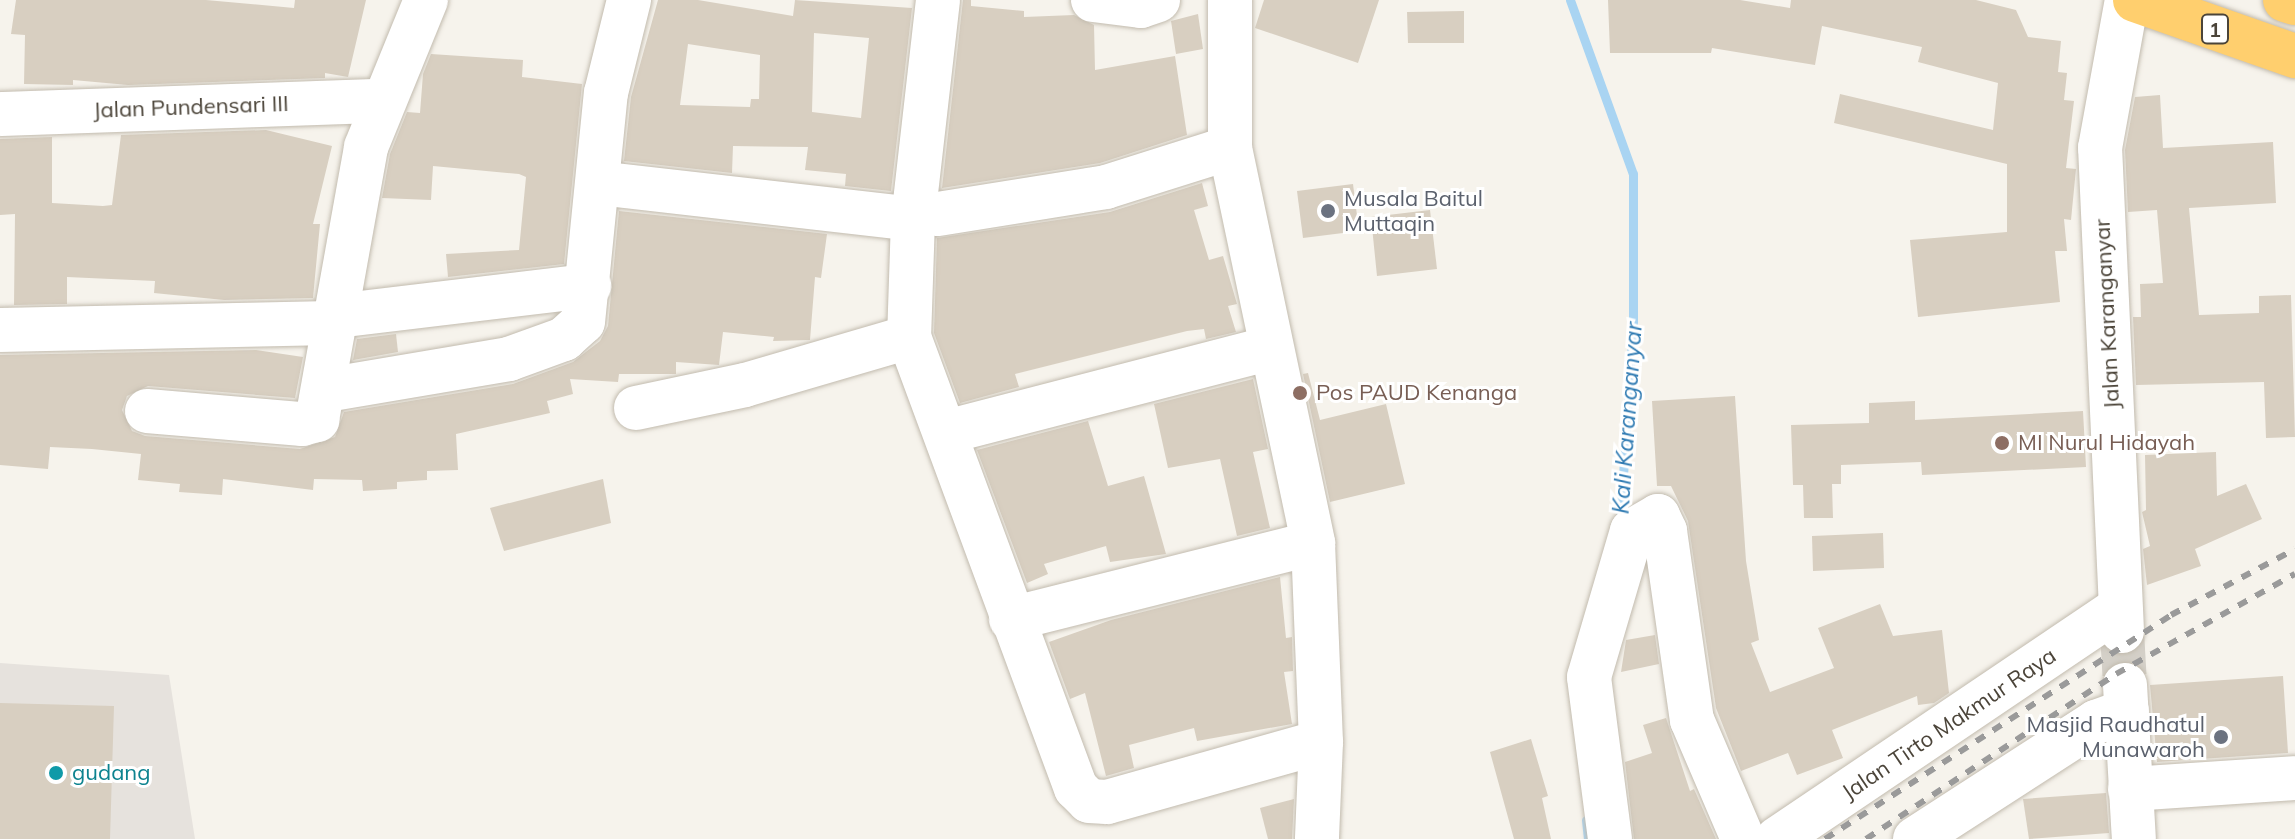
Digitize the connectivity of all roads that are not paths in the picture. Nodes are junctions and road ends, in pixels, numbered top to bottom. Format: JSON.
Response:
{"nodes":[{"id":1,"x":426,"y":0,"type":"edge"},
{"id":2,"x":629,"y":0,"type":"edge"},
{"id":3,"x":938,"y":0,"type":"edge"},
{"id":4,"x":1093,"y":0,"type":"edge"},
{"id":5,"x":1158,"y":0,"type":"edge"},
{"id":6,"x":1230,"y":0,"type":"edge"},
{"id":7,"x":2127,"y":0,"type":"edge"},
{"id":8,"x":2135,"y":0,"type":"edge"},
{"id":9,"x":2285,"y":0,"type":"edge"},
{"id":10,"x":2295,"y":3,"type":"edge"},
{"id":11,"x":2295,"y":56,"type":"edge"},
{"id":12,"x":381,"y":101,"type":"junction"},
{"id":13,"x":0,"y":114,"type":"edge"},
{"id":14,"x":1230,"y":148,"type":"junction"},
{"id":15,"x":598,"y":183,"type":"junction"},
{"id":16,"x":926,"y":217,"type":"junction"},
{"id":17,"x":591,"y":268,"type":"junction"},
{"id":18,"x":334,"y":320,"type":"junction"},
{"id":19,"x":0,"y":330,"type":"edge"},
{"id":20,"x":909,"y":337,"type":"junction"},
{"id":21,"x":1268,"y":349,"type":"junction"},
{"id":22,"x":326,"y":390,"type":"junction"},
{"id":23,"x":636,"y":408,"type":"dead end"},
{"id":24,"x":147,"y":411,"type":"dead end"},
{"id":25,"x":946,"y":432,"type":"junction"},
{"id":26,"x":1313,"y":543,"type":"junction"},
{"id":27,"x":1011,"y":619,"type":"junction"},
{"id":28,"x":2121,"y":620,"type":"joint"},
{"id":29,"x":1321,"y":742,"type":"junction"},
{"id":30,"x":2295,"y":778,"type":"edge"},
{"id":31,"x":2130,"y":789,"type":"junction"},
{"id":32,"x":1317,"y":839,"type":"edge"},
{"id":33,"x":1610,"y":839,"type":"edge"},
{"id":34,"x":1743,"y":839,"type":"edge"},
{"id":35,"x":1777,"y":839,"type":"edge"},
{"id":36,"x":1915,"y":839,"type":"edge"},
{"id":37,"x":2134,"y":839,"type":"edge"}],
"edges":[{"from":1,"to":12,"type":"street"},
{"from":2,"to":15,"type":"street"},
{"from":3,"to":16,"type":"street"},
{"from":4,"to":5,"type":"street"},
{"from":6,"to":14,"type":"street"},
{"from":7,"to":28,"type":"street","name":"Jalan Karanganyar"},
{"from":8,"to":11,"type":"highway","number":"1"},
{"from":9,"to":10,"type":"highway"},
{"from":12,"to":13,"type":"street","name":"Jalan Pundensari III"},
{"from":12,"to":18,"type":"street"},
{"from":14,"to":16,"type":"street"},
{"from":14,"to":21,"type":"street"},
{"from":15,"to":16,"type":"street"},
{"from":15,"to":17,"type":"street"},
{"from":16,"to":20,"type":"street"},
{"from":17,"to":18,"type":"street"},
{"from":17,"to":22,"type":"street"},
{"from":18,"to":19,"type":"street"},
{"from":18,"to":22,"type":"street"},
{"from":20,"to":23,"type":"street"},
{"from":20,"to":25,"type":"street"},
{"from":21,"to":25,"type":"street"},
{"from":21,"to":26,"type":"street"},
{"from":22,"to":24,"type":"street"},
{"from":25,"to":27,"type":"street"},
{"from":26,"to":27,"type":"street"},
{"from":26,"to":29,"type":"street"},
{"from":27,"to":29,"type":"street"},
{"from":28,"to":35,"type":"street","name":"Jalan Tirto Makmur Raya"},
{"from":29,"to":32,"type":"street"},
{"from":30,"to":31,"type":"street"},
{"from":31,"to":36,"type":"street"},
{"from":31,"to":37,"type":"street"},
{"from":33,"to":34,"type":"street"}]}
